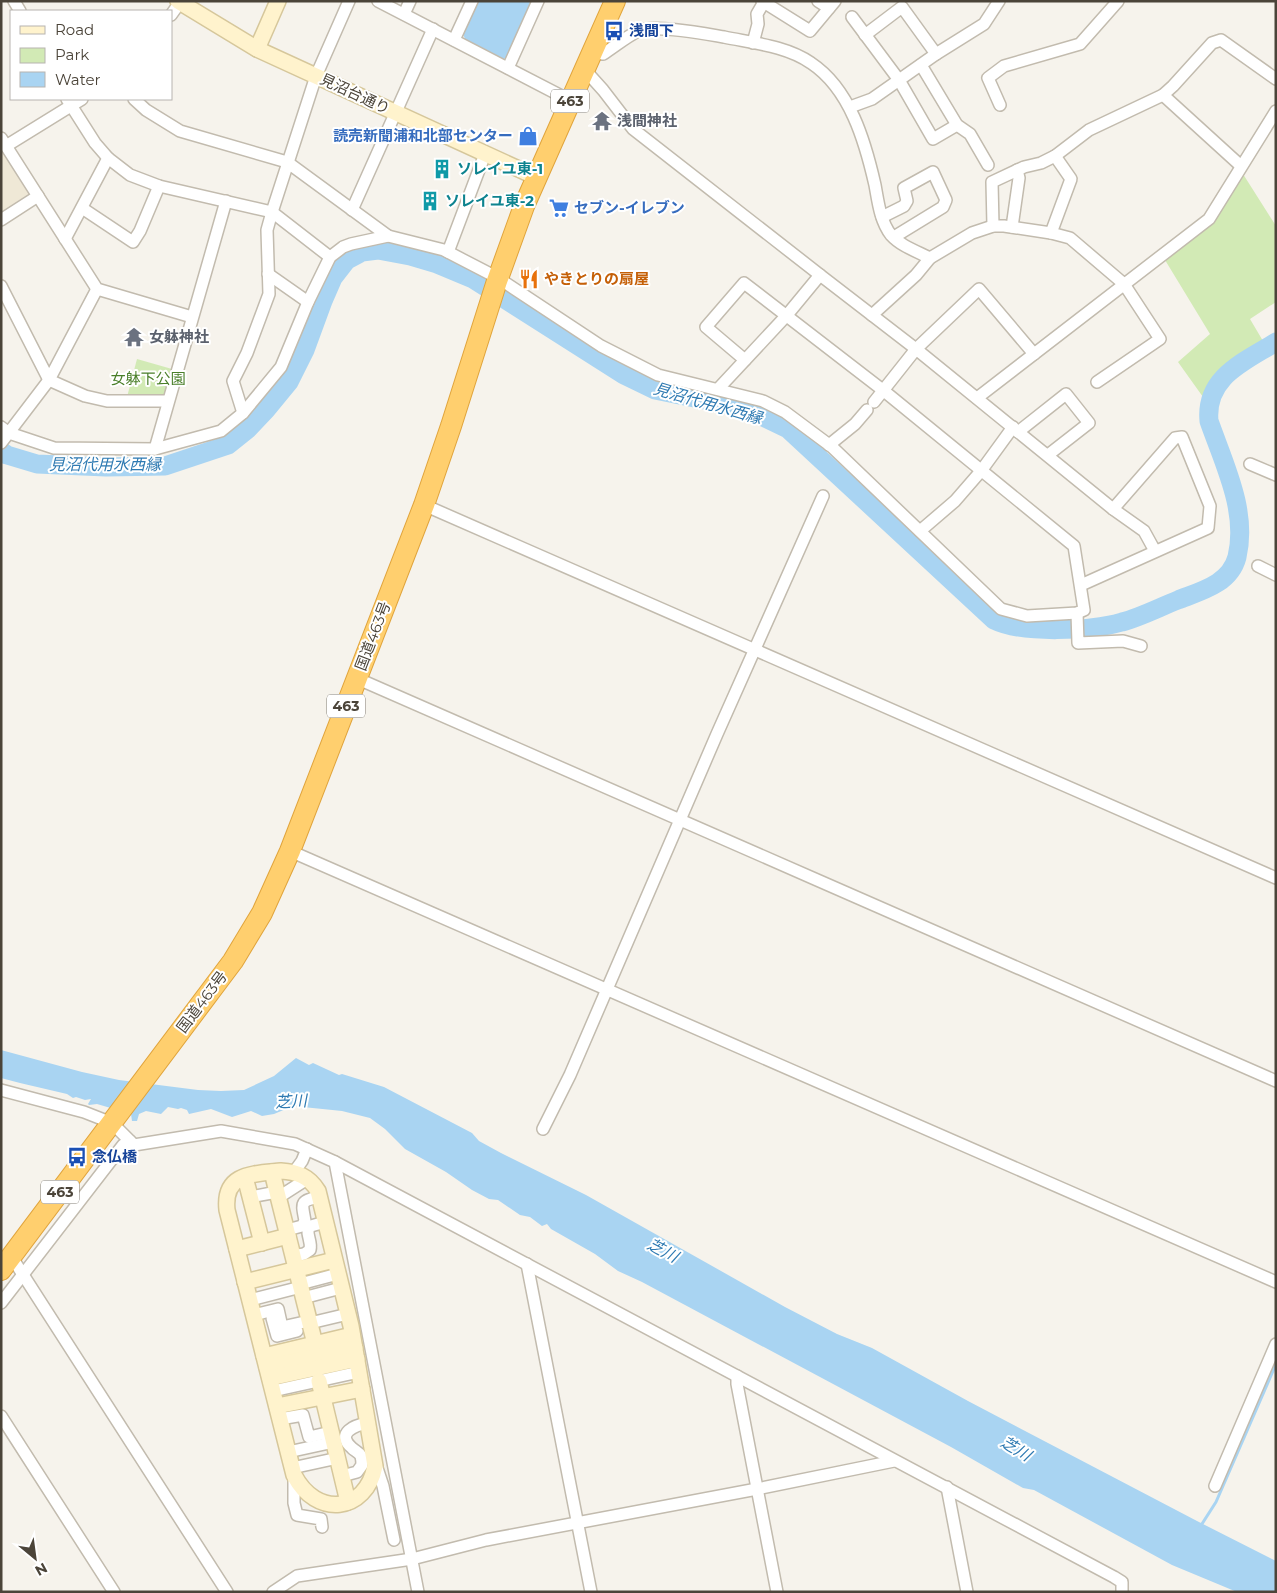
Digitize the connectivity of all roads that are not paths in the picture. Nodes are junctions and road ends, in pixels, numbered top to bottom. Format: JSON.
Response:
{"nodes":[{"id":1,"x":278,"y":1,"type":"edge"},
{"id":2,"x":349,"y":1,"type":"edge"},
{"id":3,"x":378,"y":1,"type":"edge"},
{"id":4,"x":410,"y":1,"type":"edge"},
{"id":5,"x":472,"y":1,"type":"edge"},
{"id":6,"x":538,"y":1,"type":"edge"},
{"id":7,"x":615,"y":1,"type":"edge"},
{"id":8,"x":818,"y":1,"type":"edge"},
{"id":9,"x":999,"y":1,"type":"edge"},
{"id":10,"x":1118,"y":1,"type":"edge"},
{"id":11,"x":763,"y":2,"type":"edge"},
{"id":12,"x":178,"y":5,"type":"edge"},
{"id":13,"x":832,"y":5,"type":"edge"},
{"id":14,"x":404,"y":14,"type":"junction"},
{"id":15,"x":852,"y":17,"type":"dead end"},
{"id":16,"x":433,"y":29,"type":"junction"},
{"id":17,"x":865,"y":35,"type":"junction"},
{"id":18,"x":454,"y":40,"type":"junction"},
{"id":19,"x":753,"y":43,"type":"junction"},
{"id":20,"x":257,"y":49,"type":"junction"},
{"id":21,"x":936,"y":54,"type":"junction"},
{"id":22,"x":588,"y":61,"type":"junction"},
{"id":23,"x":921,"y":65,"type":"junction"},
{"id":24,"x":508,"y":68,"type":"junction"},
{"id":25,"x":316,"y":76,"type":"junction"},
{"id":26,"x":1276,"y":79,"type":"edge"},
{"id":27,"x":899,"y":80,"type":"junction"},
{"id":28,"x":1163,"y":95,"type":"junction"},
{"id":29,"x":135,"y":100,"type":"edge"},
{"id":30,"x":571,"y":101,"type":"junction"},
{"id":31,"x":69,"y":103,"type":"edge"},
{"id":32,"x":1000,"y":106,"type":"dead end"},
{"id":33,"x":850,"y":107,"type":"junction"},
{"id":34,"x":1276,"y":111,"type":"edge"},
{"id":35,"x":396,"y":113,"type":"junction"},
{"id":36,"x":957,"y":126,"type":"junction"},
{"id":37,"x":4,"y":142,"type":"edge"},
{"id":38,"x":485,"y":154,"type":"junction"},
{"id":39,"x":1055,"y":156,"type":"junction"},
{"id":40,"x":108,"y":158,"type":"junction"},
{"id":41,"x":287,"y":162,"type":"junction"},
{"id":42,"x":988,"y":165,"type":"dead end"},
{"id":43,"x":1241,"y":166,"type":"junction"},
{"id":44,"x":1017,"y":170,"type":"junction"},
{"id":45,"x":536,"y":177,"type":"junction"},
{"id":46,"x":159,"y":186,"type":"junction"},
{"id":47,"x":38,"y":196,"type":"junction"},
{"id":48,"x":226,"y":201,"type":"junction"},
{"id":49,"x":82,"y":208,"type":"junction"},
{"id":50,"x":352,"y":210,"type":"junction"},
{"id":51,"x":272,"y":212,"type":"junction"},
{"id":52,"x":882,"y":217,"type":"junction"},
{"id":53,"x":1,"y":220,"type":"edge"},
{"id":54,"x":992,"y":226,"type":"junction"},
{"id":55,"x":1012,"y":227,"type":"junction"},
{"id":56,"x":1051,"y":233,"type":"junction"},
{"id":57,"x":388,"y":236,"type":"junction"},
{"id":58,"x":894,"y":237,"type":"junction"},
{"id":59,"x":65,"y":239,"type":"junction"},
{"id":60,"x":448,"y":252,"type":"junction"},
{"id":61,"x":330,"y":257,"type":"junction"},
{"id":62,"x":930,"y":258,"type":"junction"},
{"id":63,"x":268,"y":274,"type":"junction"},
{"id":64,"x":820,"y":275,"type":"junction"},
{"id":65,"x":1124,"y":284,"type":"junction"},
{"id":66,"x":1,"y":286,"type":"edge"},
{"id":67,"x":495,"y":286,"type":"junction"},
{"id":68,"x":97,"y":289,"type":"junction"},
{"id":69,"x":308,"y":302,"type":"junction"},
{"id":70,"x":787,"y":315,"type":"junction"},
{"id":71,"x":872,"y":315,"type":"junction"},
{"id":72,"x":192,"y":317,"type":"junction"},
{"id":73,"x":916,"y":349,"type":"junction"},
{"id":74,"x":1034,"y":354,"type":"junction"},
{"id":75,"x":745,"y":360,"type":"junction"},
{"id":76,"x":49,"y":380,"type":"junction"},
{"id":77,"x":1097,"y":382,"type":"dead end"},
{"id":78,"x":718,"y":389,"type":"junction"},
{"id":79,"x":884,"y":391,"type":"junction"},
{"id":80,"x":977,"y":398,"type":"junction"},
{"id":81,"x":168,"y":401,"type":"junction"},
{"id":82,"x":243,"y":413,"type":"junction"},
{"id":83,"x":1016,"y":429,"type":"junction"},
{"id":84,"x":5,"y":430,"type":"edge"},
{"id":85,"x":1,"y":443,"type":"edge"},
{"id":86,"x":829,"y":445,"type":"junction"},
{"id":87,"x":155,"y":448,"type":"junction"},
{"id":88,"x":1048,"y":455,"type":"junction"},
{"id":89,"x":1250,"y":464,"type":"dead end"},
{"id":90,"x":981,"y":471,"type":"junction"},
{"id":91,"x":1276,"y":475,"type":"edge"},
{"id":92,"x":823,"y":496,"type":"dead end"},
{"id":93,"x":424,"y":505,"type":"junction"},
{"id":94,"x":1113,"y":509,"type":"junction"},
{"id":95,"x":920,"y":531,"type":"junction"},
{"id":96,"x":1155,"y":551,"type":"junction"},
{"id":97,"x":1258,"y":566,"type":"dead end"},
{"id":98,"x":1276,"y":575,"type":"edge"},
{"id":99,"x":1081,"y":586,"type":"junction"},
{"id":100,"x":1077,"y":616,"type":"junction"},
{"id":101,"x":1141,"y":646,"type":"dead end"},
{"id":102,"x":755,"y":650,"type":"junction"},
{"id":103,"x":356,"y":678,"type":"junction"},
{"id":104,"x":682,"y":819,"type":"junction"},
{"id":105,"x":290,"y":851,"type":"junction"},
{"id":106,"x":1276,"y":878,"type":"edge"},
{"id":107,"x":607,"y":990,"type":"junction"},
{"id":108,"x":1276,"y":1081,"type":"edge"},
{"id":109,"x":1,"y":1090,"type":"edge"},
{"id":110,"x":116,"y":1118,"type":"junction"},
{"id":111,"x":543,"y":1130,"type":"dead end"},
{"id":112,"x":130,"y":1141,"type":"junction"},
{"id":113,"x":307,"y":1150,"type":"junction"},
{"id":114,"x":335,"y":1162,"type":"junction"},
{"id":115,"x":272,"y":1172,"type":"junction"},
{"id":116,"x":300,"y":1175,"type":"junction"},
{"id":117,"x":245,"y":1177,"type":"junction"},
{"id":118,"x":278,"y":1194,"type":"junction"},
{"id":119,"x":319,"y":1197,"type":"junction"},
{"id":120,"x":250,"y":1198,"type":"junction"},
{"id":121,"x":325,"y":1222,"type":"junction"},
{"id":122,"x":287,"y":1233,"type":"junction"},
{"id":123,"x":262,"y":1243,"type":"junction"},
{"id":124,"x":237,"y":1249,"type":"junction"},
{"id":125,"x":6,"y":1263,"type":"edge"},
{"id":126,"x":527,"y":1264,"type":"junction"},
{"id":127,"x":338,"y":1274,"type":"junction"},
{"id":128,"x":23,"y":1275,"type":"junction"},
{"id":129,"x":299,"y":1279,"type":"junction"},
{"id":130,"x":245,"y":1282,"type":"junction"},
{"id":131,"x":1276,"y":1282,"type":"edge"},
{"id":132,"x":1,"y":1303,"type":"edge"},
{"id":133,"x":253,"y":1312,"type":"junction"},
{"id":134,"x":348,"y":1314,"type":"junction"},
{"id":135,"x":310,"y":1324,"type":"junction"},
{"id":136,"x":315,"y":1344,"type":"junction"},
{"id":137,"x":1276,"y":1344,"type":"edge"},
{"id":138,"x":356,"y":1354,"type":"junction"},
{"id":139,"x":737,"y":1376,"type":"junction"},
{"id":140,"x":319,"y":1381,"type":"junction"},
{"id":141,"x":272,"y":1386,"type":"junction"},
{"id":142,"x":362,"y":1388,"type":"junction"},
{"id":143,"x":322,"y":1397,"type":"junction"},
{"id":144,"x":1,"y":1416,"type":"edge"},
{"id":145,"x":368,"y":1423,"type":"junction"},
{"id":146,"x":332,"y":1437,"type":"junction"},
{"id":147,"x":288,"y":1452,"type":"junction"},
{"id":148,"x":338,"y":1458,"type":"junction"},
{"id":149,"x":374,"y":1458,"type":"junction"},
{"id":150,"x":313,"y":1459,"type":"junction"},
{"id":151,"x":894,"y":1461,"type":"junction"},
{"id":152,"x":293,"y":1472,"type":"junction"},
{"id":153,"x":342,"y":1476,"type":"junction"},
{"id":154,"x":1214,"y":1486,"type":"dead end"},
{"id":155,"x":947,"y":1488,"type":"junction"},
{"id":156,"x":757,"y":1489,"type":"junction"},
{"id":157,"x":348,"y":1502,"type":"junction"},
{"id":158,"x":578,"y":1523,"type":"junction"},
{"id":159,"x":322,"y":1528,"type":"dead end"},
{"id":160,"x":394,"y":1540,"type":"dead end"},
{"id":161,"x":412,"y":1559,"type":"junction"},
{"id":162,"x":114,"y":1592,"type":"edge"},
{"id":163,"x":227,"y":1592,"type":"edge"},
{"id":164,"x":273,"y":1592,"type":"edge"},
{"id":165,"x":418,"y":1592,"type":"edge"},
{"id":166,"x":591,"y":1592,"type":"edge"},
{"id":167,"x":777,"y":1592,"type":"edge"},
{"id":168,"x":967,"y":1592,"type":"edge"},
{"id":169,"x":1122,"y":1592,"type":"edge"}],
"edges":[{"from":1,"to":20,"type":"street"},
{"from":2,"to":25,"type":"street"},
{"from":3,"to":14,"type":"street"},
{"from":4,"to":14,"type":"street"},
{"from":5,"to":18,"type":"street"},
{"from":6,"to":24,"type":"street"},
{"from":7,"to":22,"type":"highway","name":"国道463号","number":"463"},
{"from":8,"to":13,"type":"street"},
{"from":9,"to":21,"type":"street"},
{"from":10,"to":32,"type":"street"},
{"from":11,"to":13,"type":"street"},
{"from":11,"to":19,"type":"street"},
{"from":12,"to":20,"type":"street","name":"見沼台通り"},
{"from":14,"to":16,"type":"street"},
{"from":15,"to":17,"type":"street"},
{"from":16,"to":18,"type":"street"},
{"from":16,"to":35,"type":"street"},
{"from":17,"to":21,"type":"street"},
{"from":17,"to":27,"type":"street"},
{"from":18,"to":24,"type":"street"},
{"from":19,"to":22,"type":"street"},
{"from":19,"to":33,"type":"street"},
{"from":20,"to":25,"type":"street","name":"見沼台通り"},
{"from":21,"to":23,"type":"street"},
{"from":22,"to":30,"type":"highway","name":"国道463号","number":"463"},
{"from":22,"to":64,"type":"street"},
{"from":23,"to":27,"type":"street"},
{"from":23,"to":36,"type":"street"},
{"from":24,"to":30,"type":"street"},
{"from":25,"to":35,"type":"street","name":"見沼台通り"},
{"from":25,"to":41,"type":"street"},
{"from":26,"to":28,"type":"street"},
{"from":27,"to":33,"type":"street"},
{"from":27,"to":36,"type":"street"},
{"from":28,"to":39,"type":"street"},
{"from":28,"to":43,"type":"street"},
{"from":29,"to":41,"type":"street"},
{"from":30,"to":45,"type":"highway","name":"国道463号","number":"463"},
{"from":31,"to":37,"type":"street"},
{"from":31,"to":40,"type":"street"},
{"from":33,"to":52,"type":"street"},
{"from":34,"to":43,"type":"street"},
{"from":35,"to":38,"type":"street","name":"見沼台通り"},
{"from":35,"to":50,"type":"street"},
{"from":36,"to":42,"type":"street"},
{"from":37,"to":47,"type":"street"},
{"from":38,"to":45,"type":"street","name":"見沼台通り"},
{"from":38,"to":60,"type":"street"},
{"from":39,"to":44,"type":"street"},
{"from":39,"to":56,"type":"street"},
{"from":40,"to":46,"type":"street"},
{"from":40,"to":49,"type":"street"},
{"from":41,"to":50,"type":"street"},
{"from":41,"to":51,"type":"street"},
{"from":43,"to":65,"type":"street"},
{"from":44,"to":54,"type":"street"},
{"from":44,"to":55,"type":"street"},
{"from":45,"to":67,"type":"highway","name":"国道463号","number":"463"},
{"from":46,"to":48,"type":"street"},
{"from":46,"to":49,"type":"street"},
{"from":47,"to":53,"type":"street"},
{"from":47,"to":59,"type":"street"},
{"from":48,"to":51,"type":"street"},
{"from":48,"to":72,"type":"street"},
{"from":49,"to":59,"type":"street"},
{"from":50,"to":57,"type":"street"},
{"from":51,"to":61,"type":"street"},
{"from":51,"to":63,"type":"street"},
{"from":52,"to":58,"type":"street"},
{"from":52,"to":58,"type":"street"},
{"from":54,"to":55,"type":"street"},
{"from":54,"to":62,"type":"street"},
{"from":55,"to":56,"type":"street"},
{"from":56,"to":65,"type":"street"},
{"from":57,"to":60,"type":"street"},
{"from":57,"to":61,"type":"street"},
{"from":58,"to":62,"type":"street"},
{"from":59,"to":68,"type":"street"},
{"from":60,"to":67,"type":"street"},
{"from":61,"to":69,"type":"street"},
{"from":62,"to":71,"type":"street"},
{"from":63,"to":69,"type":"street"},
{"from":63,"to":82,"type":"street"},
{"from":64,"to":70,"type":"street"},
{"from":64,"to":71,"type":"street"},
{"from":65,"to":74,"type":"street"},
{"from":65,"to":77,"type":"street"},
{"from":66,"to":76,"type":"street"},
{"from":67,"to":78,"type":"street"},
{"from":67,"to":93,"type":"highway","name":"国道463号","number":"463"},
{"from":68,"to":72,"type":"street"},
{"from":68,"to":76,"type":"street"},
{"from":69,"to":82,"type":"street"},
{"from":70,"to":75,"type":"street"},
{"from":70,"to":75,"type":"street"},
{"from":70,"to":79,"type":"street"},
{"from":71,"to":73,"type":"street"},
{"from":72,"to":81,"type":"street"},
{"from":73,"to":74,"type":"street"},
{"from":73,"to":79,"type":"street"},
{"from":73,"to":80,"type":"street"},
{"from":74,"to":80,"type":"street"},
{"from":75,"to":78,"type":"street"},
{"from":76,"to":81,"type":"street"},
{"from":76,"to":84,"type":"street"},
{"from":78,"to":86,"type":"street"},
{"from":79,"to":86,"type":"street"},
{"from":79,"to":90,"type":"street"},
{"from":80,"to":83,"type":"street"},
{"from":81,"to":87,"type":"street"},
{"from":82,"to":87,"type":"street"},
{"from":83,"to":88,"type":"street"},
{"from":83,"to":88,"type":"street"},
{"from":83,"to":90,"type":"street"},
{"from":84,"to":85,"type":"street"},
{"from":84,"to":87,"type":"street"},
{"from":86,"to":95,"type":"street"},
{"from":88,"to":94,"type":"street"},
{"from":89,"to":91,"type":"street"},
{"from":90,"to":95,"type":"street"},
{"from":90,"to":99,"type":"street"},
{"from":92,"to":102,"type":"street"},
{"from":93,"to":102,"type":"street"},
{"from":93,"to":103,"type":"highway","name":"国道463号","number":"463"},
{"from":94,"to":96,"type":"street"},
{"from":94,"to":96,"type":"street"},
{"from":95,"to":100,"type":"street"},
{"from":96,"to":99,"type":"street"},
{"from":97,"to":98,"type":"street"},
{"from":99,"to":100,"type":"street"},
{"from":100,"to":101,"type":"street"},
{"from":102,"to":104,"type":"street"},
{"from":102,"to":106,"type":"street"},
{"from":103,"to":104,"type":"street"},
{"from":103,"to":105,"type":"highway","name":"国道463号","number":"463"},
{"from":104,"to":107,"type":"street"},
{"from":104,"to":108,"type":"street"},
{"from":105,"to":107,"type":"street"},
{"from":105,"to":110,"type":"highway","name":"国道463号","number":"463"},
{"from":107,"to":111,"type":"street"},
{"from":107,"to":131,"type":"street"},
{"from":109,"to":110,"type":"street"},
{"from":110,"to":112,"type":"street"},
{"from":110,"to":125,"type":"highway","name":"国道463号","number":"463"},
{"from":112,"to":113,"type":"street"},
{"from":112,"to":128,"type":"street"},
{"from":113,"to":114,"type":"street"},
{"from":113,"to":116,"type":"street"},
{"from":114,"to":126,"type":"street"},
{"from":114,"to":161,"type":"street"},
{"from":115,"to":116,"type":"street"},
{"from":115,"to":117,"type":"street"},
{"from":115,"to":118,"type":"street"},
{"from":116,"to":118,"type":"street"},
{"from":116,"to":119,"type":"street"},
{"from":117,"to":120,"type":"street"},
{"from":117,"to":124,"type":"street"},
{"from":118,"to":120,"type":"street"},
{"from":118,"to":122,"type":"street"},
{"from":119,"to":121,"type":"street"},
{"from":119,"to":122,"type":"street"},
{"from":120,"to":123,"type":"street"},
{"from":121,"to":127,"type":"street"},
{"from":121,"to":129,"type":"street"},
{"from":122,"to":123,"type":"street"},
{"from":122,"to":129,"type":"street"},
{"from":123,"to":124,"type":"street"},
{"from":124,"to":130,"type":"street"},
{"from":125,"to":128,"type":"street"},
{"from":126,"to":139,"type":"street"},
{"from":126,"to":158,"type":"street"},
{"from":127,"to":129,"type":"street"},
{"from":127,"to":129,"type":"street"},
{"from":127,"to":134,"type":"street"},
{"from":128,"to":132,"type":"street"},
{"from":128,"to":163,"type":"street"},
{"from":129,"to":130,"type":"street"},
{"from":129,"to":133,"type":"street"},
{"from":129,"to":135,"type":"street"},
{"from":130,"to":133,"type":"street"},
{"from":133,"to":135,"type":"street"},
{"from":133,"to":141,"type":"street"},
{"from":134,"to":135,"type":"street"},
{"from":134,"to":138,"type":"street"},
{"from":135,"to":136,"type":"street"},
{"from":136,"to":138,"type":"street"},
{"from":136,"to":141,"type":"street"},
{"from":137,"to":154,"type":"street"},
{"from":138,"to":140,"type":"street"},
{"from":138,"to":141,"type":"street"},
{"from":138,"to":142,"type":"street"},
{"from":139,"to":151,"type":"street"},
{"from":139,"to":156,"type":"street"},
{"from":140,"to":141,"type":"street"},
{"from":140,"to":143,"type":"street"},
{"from":141,"to":143,"type":"street"},
{"from":141,"to":146,"type":"street"},
{"from":141,"to":147,"type":"street"},
{"from":142,"to":143,"type":"street"},
{"from":142,"to":145,"type":"street"},
{"from":143,"to":146,"type":"street"},
{"from":144,"to":162,"type":"street"},
{"from":145,"to":149,"type":"street"},
{"from":145,"to":153,"type":"street"},
{"from":146,"to":148,"type":"street"},
{"from":146,"to":150,"type":"street"},
{"from":147,"to":150,"type":"street"},
{"from":147,"to":152,"type":"street"},
{"from":148,"to":150,"type":"street"},
{"from":148,"to":153,"type":"street"},
{"from":149,"to":157,"type":"street"},
{"from":149,"to":160,"type":"street"},
{"from":150,"to":152,"type":"street"},
{"from":151,"to":155,"type":"street"},
{"from":151,"to":156,"type":"street"},
{"from":152,"to":157,"type":"street"},
{"from":152,"to":159,"type":"street"},
{"from":153,"to":157,"type":"street"},
{"from":155,"to":168,"type":"street"},
{"from":155,"to":169,"type":"street"},
{"from":156,"to":158,"type":"street"},
{"from":156,"to":167,"type":"street"},
{"from":158,"to":161,"type":"street"},
{"from":158,"to":166,"type":"street"},
{"from":161,"to":164,"type":"street"},
{"from":161,"to":165,"type":"street"}]}
